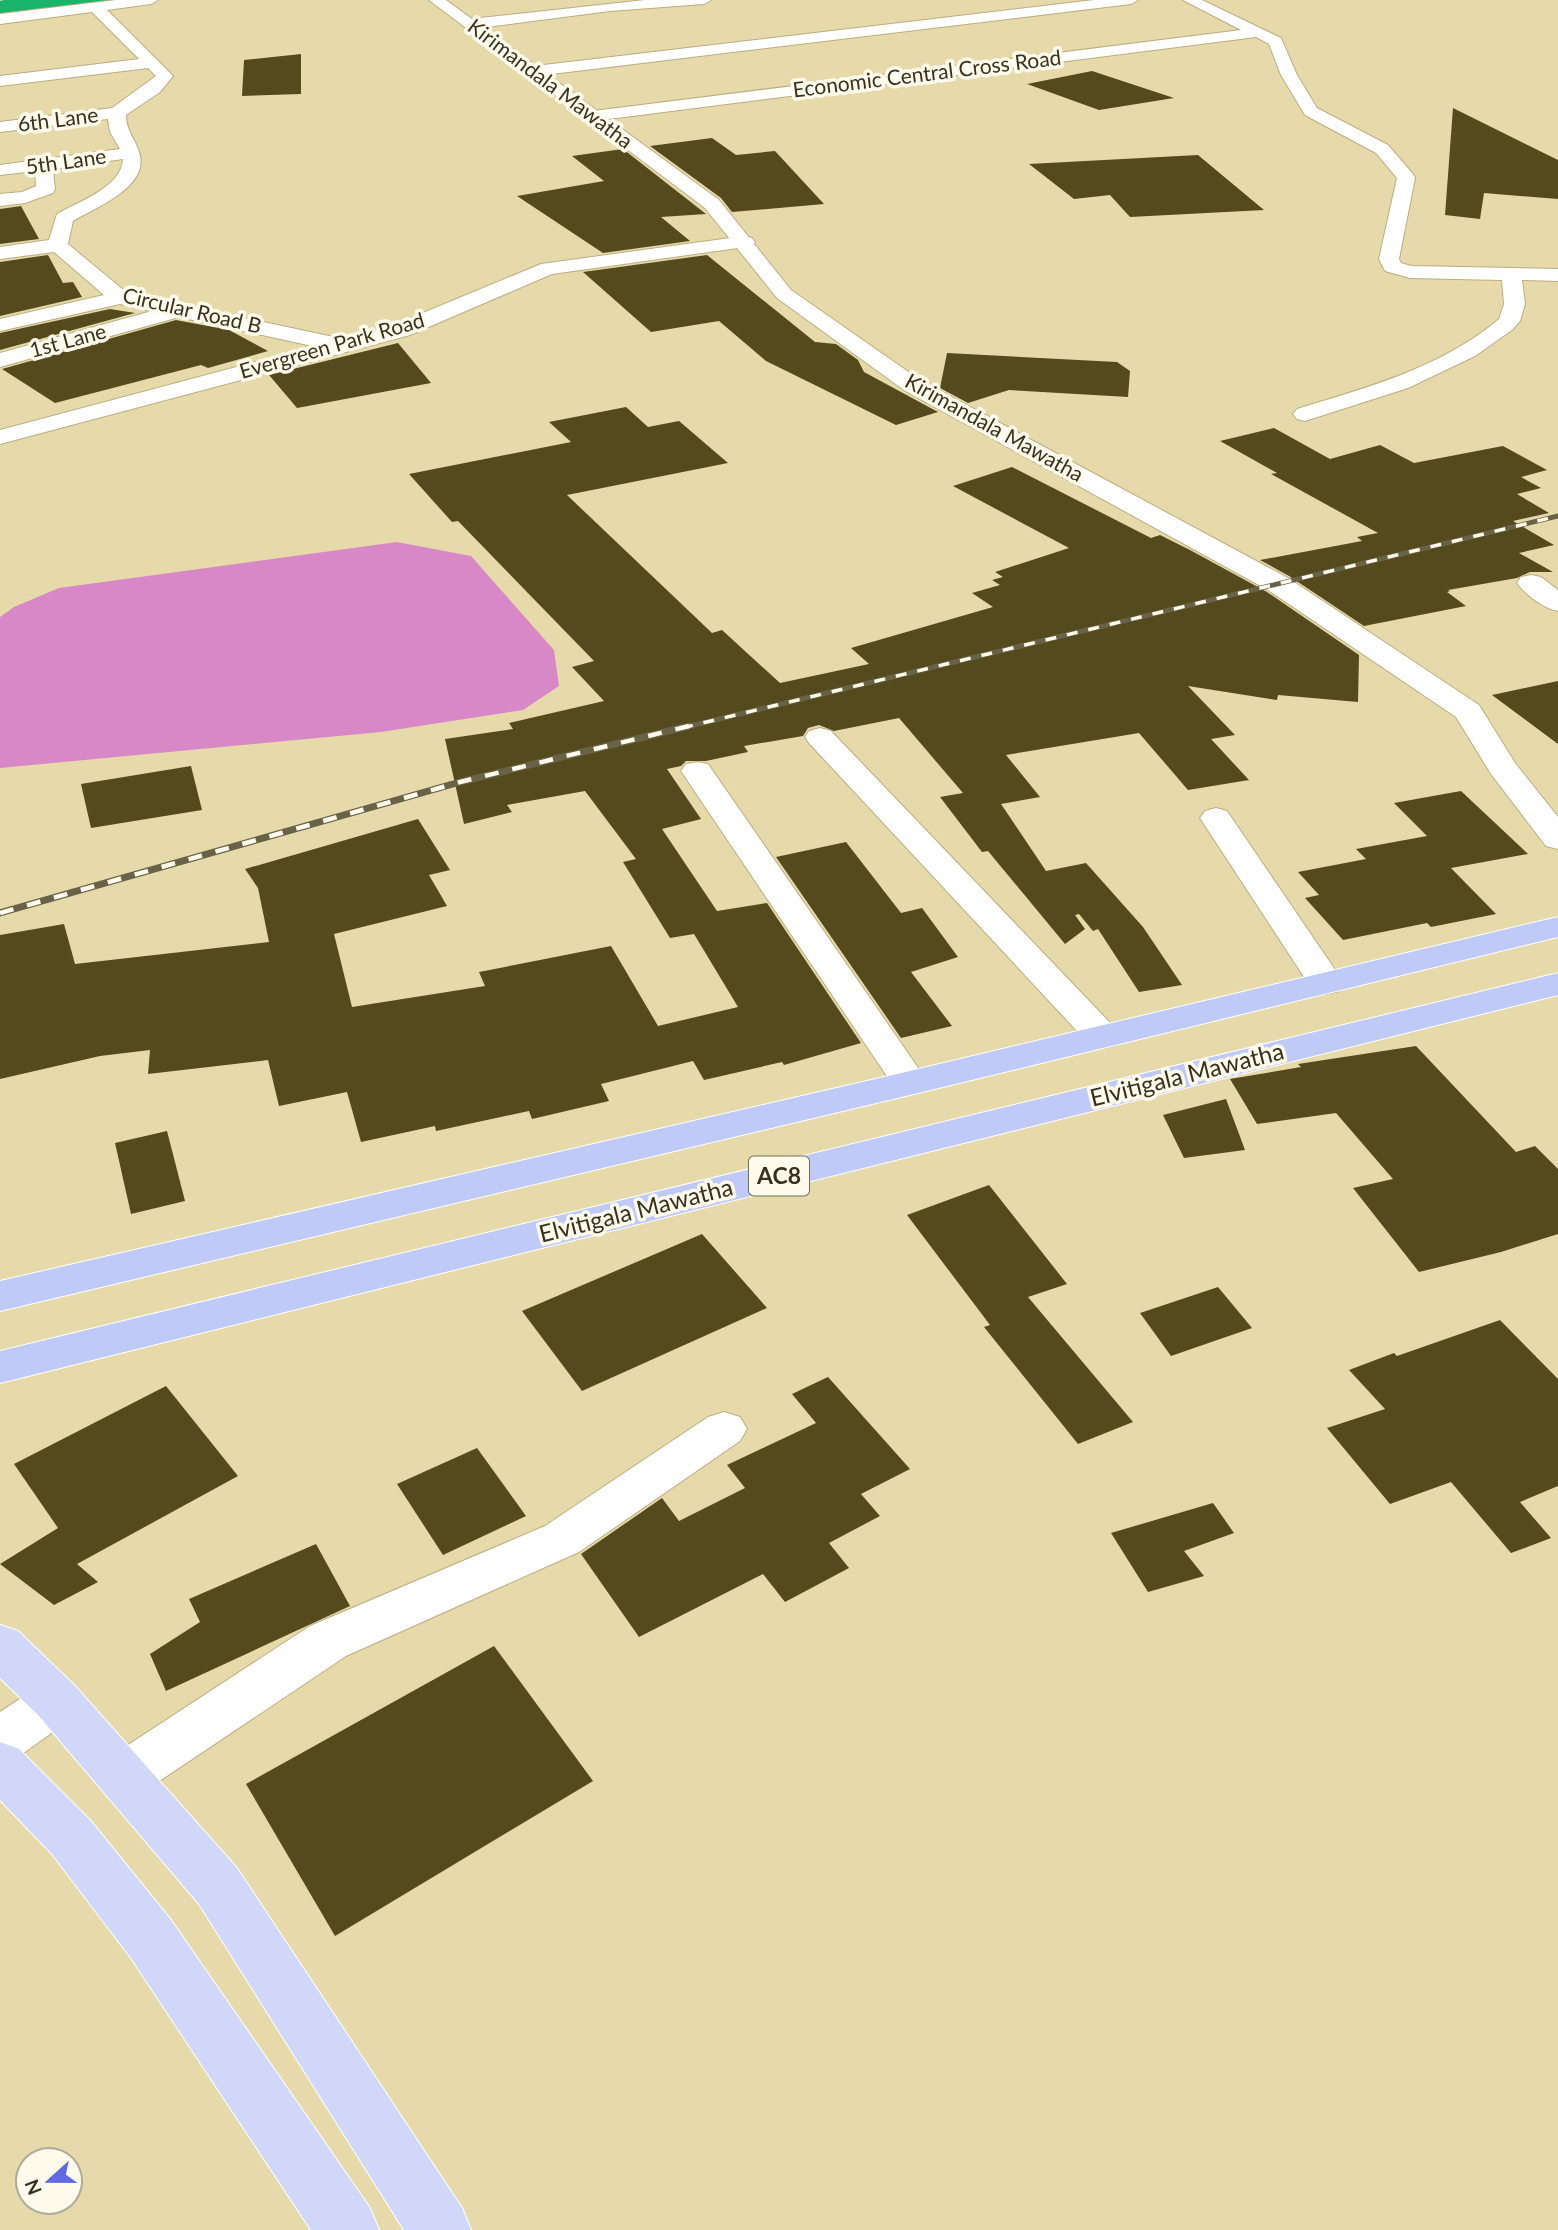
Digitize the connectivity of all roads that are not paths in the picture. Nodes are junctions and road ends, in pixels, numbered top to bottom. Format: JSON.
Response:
{"nodes":[{"id":1,"x":151,"y":0,"type":"edge"},
{"id":2,"x":436,"y":0,"type":"edge"},
{"id":3,"x":704,"y":0,"type":"edge"},
{"id":4,"x":1131,"y":0,"type":"edge"},
{"id":5,"x":1190,"y":0,"type":"edge"},
{"id":6,"x":96,"y":7,"type":"junction"},
{"id":7,"x":947,"y":8,"type":"dead end"},
{"id":8,"x":0,"y":19,"type":"edge"},
{"id":9,"x":970,"y":21,"type":"junction"},
{"id":10,"x":471,"y":24,"type":"junction"},
{"id":11,"x":1261,"y":33,"type":"junction"},
{"id":12,"x":149,"y":63,"type":"junction"},
{"id":13,"x":535,"y":71,"type":"junction"},
{"id":14,"x":0,"y":81,"type":"edge"},
{"id":15,"x":117,"y":113,"type":"junction"},
{"id":16,"x":593,"y":116,"type":"junction"},
{"id":17,"x":0,"y":127,"type":"edge"},
{"id":18,"x":131,"y":153,"type":"junction"},
{"id":19,"x":44,"y":165,"type":"junction"},
{"id":20,"x":0,"y":170,"type":"edge"},
{"id":21,"x":0,"y":200,"type":"edge"},
{"id":22,"x":745,"y":242,"type":"junction"},
{"id":23,"x":58,"y":244,"type":"junction"},
{"id":24,"x":0,"y":253,"type":"edge"},
{"id":25,"x":1511,"y":274,"type":"junction"},
{"id":26,"x":1558,"y":275,"type":"edge"},
{"id":27,"x":121,"y":298,"type":"junction"},
{"id":28,"x":177,"y":311,"type":"junction"},
{"id":29,"x":0,"y":325,"type":"edge"},
{"id":30,"x":340,"y":345,"type":"junction"},
{"id":31,"x":0,"y":360,"type":"edge"},
{"id":32,"x":1305,"y":414,"type":"dead end"},
{"id":33,"x":0,"y":437,"type":"edge"},
{"id":34,"x":1531,"y":583,"type":"dead end"},
{"id":35,"x":1558,"y":603,"type":"edge"},
{"id":36,"x":820,"y":737,"type":"dead end"},
{"id":37,"x":697,"y":771,"type":"dead end"},
{"id":38,"x":1216,"y":818,"type":"dead end"},
{"id":39,"x":1558,"y":839,"type":"edge"},
{"id":40,"x":1558,"y":927,"type":"edge"},
{"id":41,"x":1326,"y":983,"type":"junction"},
{"id":42,"x":1558,"y":984,"type":"edge"},
{"id":43,"x":1103,"y":1037,"type":"junction"},
{"id":44,"x":910,"y":1083,"type":"junction"},
{"id":45,"x":0,"y":1296,"type":"edge"},
{"id":46,"x":0,"y":1367,"type":"edge"},
{"id":47,"x":724,"y":1429,"type":"dead end"},
{"id":48,"x":0,"y":1646,"type":"edge"},
{"id":49,"x":57,"y":1701,"type":"junction"},
{"id":50,"x":0,"y":1741,"type":"edge"},
{"id":51,"x":0,"y":1765,"type":"edge"},
{"id":52,"x":124,"y":1776,"type":"junction"},
{"id":53,"x":348,"y":2230,"type":"edge"},
{"id":54,"x":440,"y":2230,"type":"edge"}],
"edges":[{"from":1,"to":6,"type":"street"},
{"from":2,"to":10,"type":"street","name":"Kirimandala Mawatha"},
{"from":3,"to":10,"type":"street"},
{"from":4,"to":9,"type":"street"},
{"from":5,"to":11,"type":"street"},
{"from":6,"to":8,"type":"street"},
{"from":6,"to":12,"type":"street"},
{"from":7,"to":9,"type":"street"},
{"from":9,"to":13,"type":"street"},
{"from":10,"to":13,"type":"street","name":"Kirimandala Mawatha"},
{"from":11,"to":16,"type":"street","name":"Economic Central Cross Road"},
{"from":11,"to":25,"type":"street"},
{"from":12,"to":14,"type":"street"},
{"from":12,"to":15,"type":"street"},
{"from":13,"to":16,"type":"street","name":"Kirimandala Mawatha"},
{"from":15,"to":17,"type":"street","name":"6th Lane"},
{"from":15,"to":18,"type":"street"},
{"from":16,"to":22,"type":"street","name":"Kirimandala Mawatha"},
{"from":18,"to":19,"type":"street","name":"5th Lane"},
{"from":18,"to":23,"type":"street"},
{"from":19,"to":20,"type":"street","name":"5th Lane"},
{"from":19,"to":21,"type":"street"},
{"from":22,"to":30,"type":"street","name":"Evergreen Park Road"},
{"from":22,"to":39,"type":"street","name":"Kirimandala Mawatha"},
{"from":23,"to":24,"type":"street"},
{"from":23,"to":27,"type":"street","name":"Circular Road B"},
{"from":25,"to":26,"type":"street"},
{"from":25,"to":32,"type":"street"},
{"from":27,"to":28,"type":"street","name":"Circular Road B"},
{"from":27,"to":29,"type":"street"},
{"from":28,"to":30,"type":"street","name":"Circular Road B"},
{"from":28,"to":31,"type":"street","name":"1st Lane"},
{"from":30,"to":33,"type":"street","name":"Evergreen Park Road"},
{"from":34,"to":35,"type":"street"},
{"from":36,"to":43,"type":"street"},
{"from":37,"to":44,"type":"street"},
{"from":38,"to":41,"type":"street"},
{"from":40,"to":41,"type":"highway","number":"AC8"},
{"from":41,"to":43,"type":"highway","number":"AC8"},
{"from":42,"to":46,"type":"highway","name":"Elvitigala Mawatha","number":"AC8"},
{"from":43,"to":44,"type":"highway","number":"AC8"},
{"from":44,"to":45,"type":"highway","number":"AC8"},
{"from":47,"to":52,"type":"street"},
{"from":48,"to":49,"type":"main road"},
{"from":49,"to":50,"type":"street"},
{"from":49,"to":52,"type":"main road"},
{"from":51,"to":53,"type":"main road"},
{"from":52,"to":54,"type":"main road"}]}
